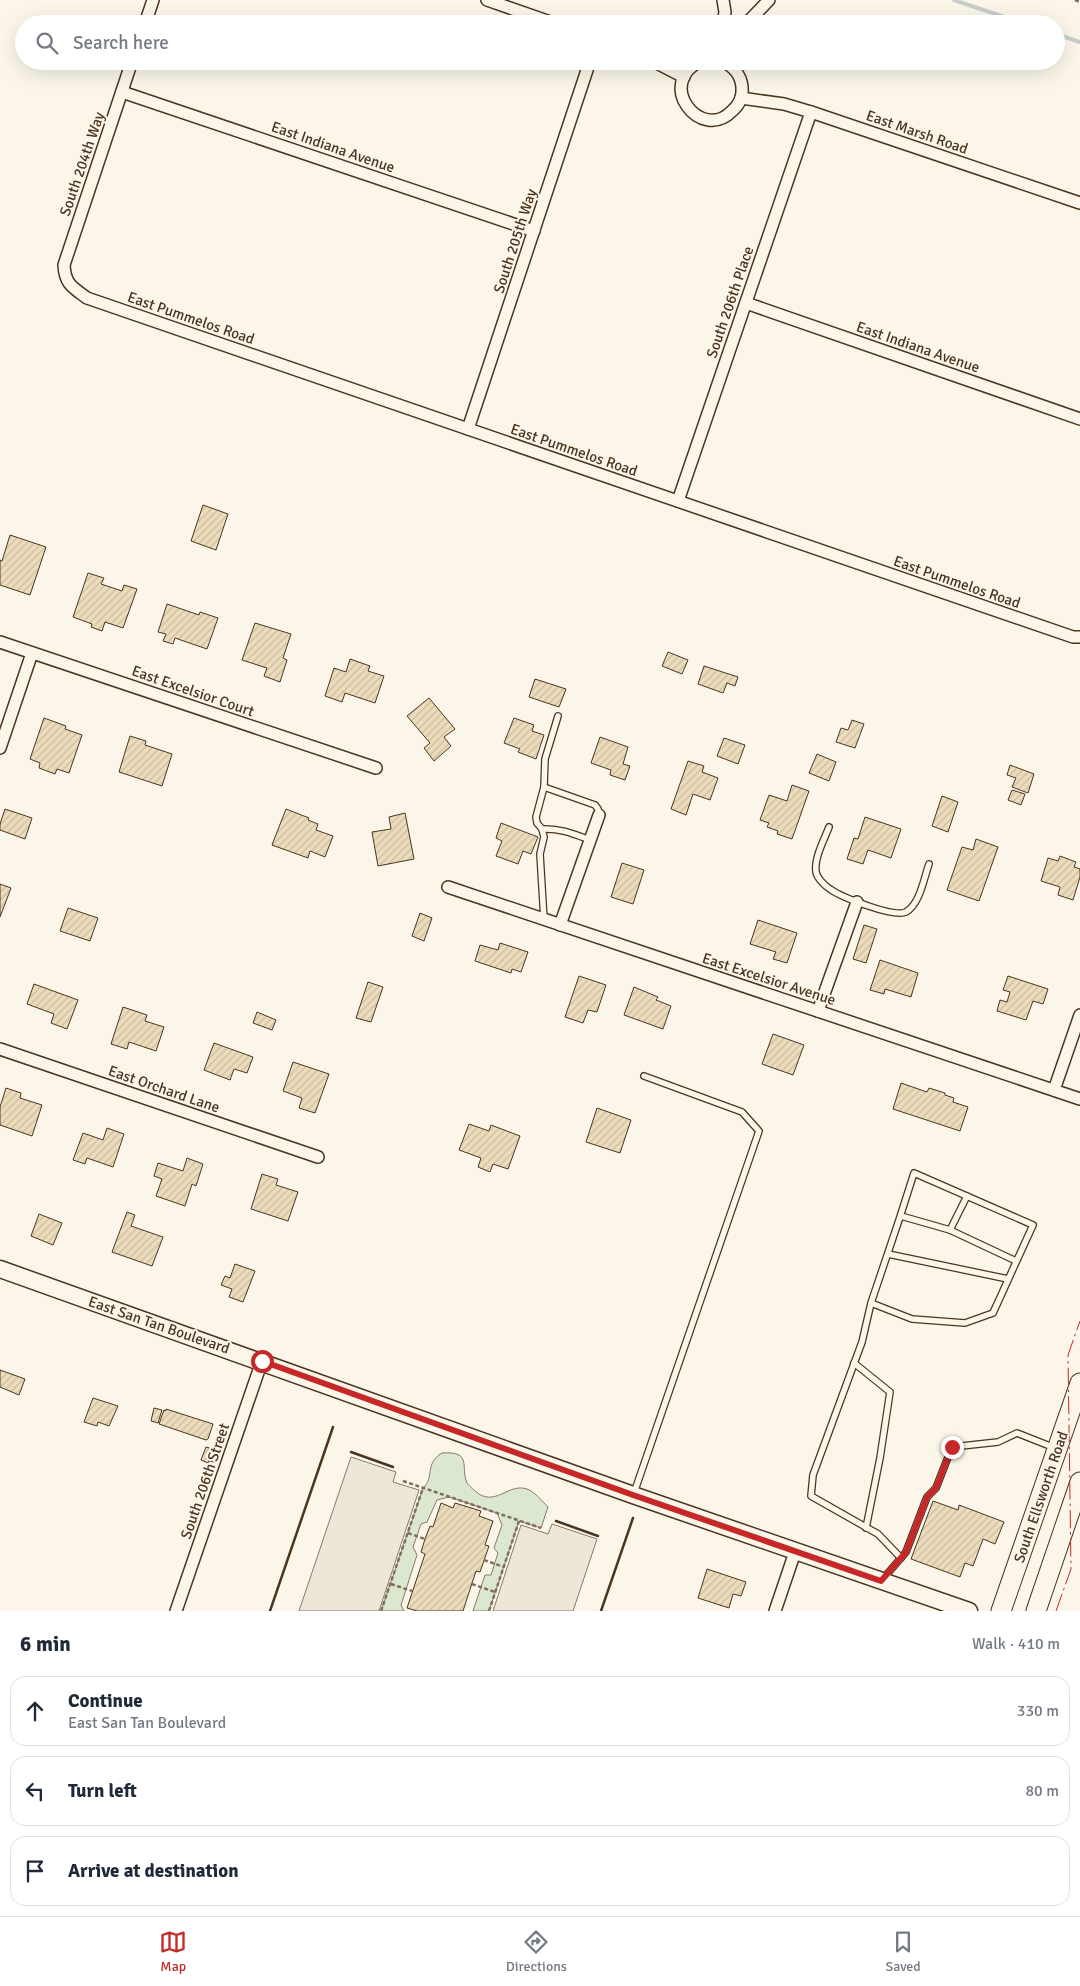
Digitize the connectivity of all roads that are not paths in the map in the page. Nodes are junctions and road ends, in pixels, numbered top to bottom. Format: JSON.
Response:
{"nodes":[{"id":1,"x":153,"y":0,"type":"edge"},
{"id":2,"x":486,"y":0,"type":"edge"},
{"id":3,"x":723,"y":0,"type":"edge"},
{"id":4,"x":769,"y":0,"type":"edge"},
{"id":5,"x":148,"y":15,"type":"edge"},
{"id":6,"x":530,"y":15,"type":"edge"},
{"id":7,"x":724,"y":15,"type":"edge"},
{"id":8,"x":755,"y":15,"type":"edge"},
{"id":9,"x":129,"y":70,"type":"edge"},
{"id":10,"x":587,"y":70,"type":"edge"},
{"id":11,"x":670,"y":70,"type":"edge"},
{"id":12,"x":689,"y":70,"type":"edge"},
{"id":13,"x":735,"y":70,"type":"edge"},
{"id":14,"x":684,"y":77,"type":"junction"},
{"id":15,"x":122,"y":92,"type":"junction"},
{"id":16,"x":741,"y":98,"type":"junction"},
{"id":17,"x":811,"y":112,"type":"junction"},
{"id":18,"x":1080,"y":203,"type":"edge"},
{"id":19,"x":534,"y":231,"type":"junction"},
{"id":20,"x":65,"y":278,"type":"joint"},
{"id":21,"x":746,"y":303,"type":"junction"},
{"id":22,"x":1080,"y":419,"type":"edge"},
{"id":23,"x":468,"y":429,"type":"junction"},
{"id":24,"x":678,"y":501,"type":"junction"},
{"id":25,"x":1080,"y":638,"type":"edge"},
{"id":26,"x":0,"y":642,"type":"edge"},
{"id":27,"x":32,"y":653,"type":"junction"},
{"id":28,"x":558,"y":716,"type":"dead end"},
{"id":29,"x":0,"y":748,"type":"edge"},
{"id":30,"x":376,"y":768,"type":"dead end"},
{"id":31,"x":544,"y":787,"type":"junction"},
{"id":32,"x":599,"y":815,"type":"joint"},
{"id":33,"x":829,"y":827,"type":"dead end"},
{"id":34,"x":542,"y":829,"type":"junction"},
{"id":35,"x":590,"y":840,"type":"junction"},
{"id":36,"x":929,"y":864,"type":"dead end"},
{"id":37,"x":448,"y":887,"type":"dead end"},
{"id":38,"x":858,"y":902,"type":"junction"},
{"id":39,"x":544,"y":920,"type":"junction"},
{"id":40,"x":560,"y":925,"type":"junction"},
{"id":41,"x":818,"y":1011,"type":"junction"},
{"id":42,"x":1080,"y":1015,"type":"edge"},
{"id":43,"x":0,"y":1049,"type":"edge"},
{"id":44,"x":644,"y":1076,"type":"dead end"},
{"id":45,"x":1054,"y":1090,"type":"junction"},
{"id":46,"x":1080,"y":1099,"type":"edge"},
{"id":47,"x":318,"y":1157,"type":"dead end"},
{"id":48,"x":967,"y":1196,"type":"junction"},
{"id":49,"x":901,"y":1216,"type":"junction"},
{"id":50,"x":950,"y":1230,"type":"junction"},
{"id":51,"x":888,"y":1254,"type":"junction"},
{"id":52,"x":1016,"y":1261,"type":"junction"},
{"id":53,"x":0,"y":1270,"type":"edge"},
{"id":54,"x":1008,"y":1279,"type":"junction"},
{"id":55,"x":871,"y":1303,"type":"junction"},
{"id":56,"x":262,"y":1361,"type":"junction"},
{"id":57,"x":854,"y":1363,"type":"junction"},
{"id":58,"x":1080,"y":1383,"type":"edge"},
{"id":59,"x":1057,"y":1449,"type":"junction"},
{"id":60,"x":1080,"y":1482,"type":"edge"},
{"id":61,"x":633,"y":1495,"type":"junction"},
{"id":62,"x":866,"y":1528,"type":"junction"},
{"id":63,"x":795,"y":1552,"type":"junction"},
{"id":64,"x":901,"y":1558,"type":"junction"},
{"id":65,"x":881,"y":1581,"type":"junction"},
{"id":66,"x":176,"y":1611,"type":"edge"},
{"id":67,"x":775,"y":1611,"type":"edge"},
{"id":68,"x":969,"y":1611,"type":"edge"},
{"id":69,"x":1001,"y":1611,"type":"edge"},
{"id":70,"x":1036,"y":1611,"type":"edge"}],
"edges":[{"from":1,"to":5,"type":"street"},
{"from":2,"to":6,"type":"street"},
{"from":3,"to":7,"type":"street"},
{"from":4,"to":8,"type":"street"},
{"from":9,"to":15,"type":"street","name":"South 204th Way"},
{"from":10,"to":19,"type":"street","name":"South 205th Way"},
{"from":11,"to":14,"type":"street"},
{"from":12,"to":14,"type":"street"},
{"from":13,"to":16,"type":"street"},
{"from":14,"to":16,"type":"street"},
{"from":15,"to":19,"type":"street","name":"East Indiana Avenue"},
{"from":15,"to":20,"type":"street","name":"South 204th Way"},
{"from":16,"to":17,"type":"street","name":"East Marsh Road"},
{"from":17,"to":18,"type":"street","name":"East Marsh Road"},
{"from":17,"to":21,"type":"street","name":"South 206th Place"},
{"from":19,"to":23,"type":"street","name":"South 205th Way"},
{"from":20,"to":23,"type":"street","name":"East Pummelos Road"},
{"from":21,"to":22,"type":"street","name":"East Indiana Avenue"},
{"from":21,"to":24,"type":"street","name":"South 206th Place"},
{"from":23,"to":24,"type":"street","name":"East Pummelos Road"},
{"from":24,"to":25,"type":"street","name":"East Pummelos Road"},
{"from":26,"to":27,"type":"street","name":"East Excelsior Court"},
{"from":27,"to":29,"type":"street"},
{"from":27,"to":30,"type":"street","name":"East Excelsior Court"},
{"from":28,"to":31,"type":"lane"},
{"from":31,"to":32,"type":"lane"},
{"from":31,"to":34,"type":"lane"},
{"from":32,"to":35,"type":"street"},
{"from":33,"to":38,"type":"lane"},
{"from":34,"to":35,"type":"lane"},
{"from":34,"to":39,"type":"lane"},
{"from":35,"to":40,"type":"street"},
{"from":36,"to":38,"type":"lane"},
{"from":37,"to":39,"type":"street","name":"East Excelsior Avenue"},
{"from":38,"to":41,"type":"street"},
{"from":39,"to":40,"type":"street","name":"East Excelsior Avenue"},
{"from":40,"to":41,"type":"street","name":"East Excelsior Avenue"},
{"from":41,"to":45,"type":"street","name":"East Excelsior Avenue"},
{"from":42,"to":45,"type":"street"},
{"from":43,"to":47,"type":"street","name":"East Orchard Lane"},
{"from":44,"to":61,"type":"lane"},
{"from":45,"to":46,"type":"street","name":"East Excelsior Avenue"},
{"from":48,"to":49,"type":"lane"},
{"from":48,"to":50,"type":"lane"},
{"from":48,"to":52,"type":"lane"},
{"from":49,"to":50,"type":"lane"},
{"from":49,"to":51,"type":"lane"},
{"from":50,"to":52,"type":"lane"},
{"from":51,"to":54,"type":"lane"},
{"from":51,"to":55,"type":"lane"},
{"from":52,"to":54,"type":"lane"},
{"from":53,"to":56,"type":"street","name":"East San Tan Boulevard"},
{"from":54,"to":55,"type":"lane"},
{"from":55,"to":57,"type":"lane"},
{"from":56,"to":61,"type":"street","name":"East San Tan Boulevard"},
{"from":56,"to":66,"type":"street","name":"South 206th Street"},
{"from":57,"to":62,"type":"lane"},
{"from":57,"to":62,"type":"lane"},
{"from":58,"to":59,"type":"main road","name":"South Ellsworth Road"},
{"from":59,"to":64,"type":"lane"},
{"from":59,"to":69,"type":"main road","name":"South Ellsworth Road"},
{"from":60,"to":70,"type":"main road"},
{"from":61,"to":63,"type":"street","name":"East San Tan Boulevard"},
{"from":62,"to":64,"type":"lane"},
{"from":63,"to":65,"type":"street","name":"East San Tan Boulevard"},
{"from":63,"to":67,"type":"street"},
{"from":64,"to":65,"type":"lane"},
{"from":65,"to":68,"type":"street","name":"East San Tan Boulevard"}]}
